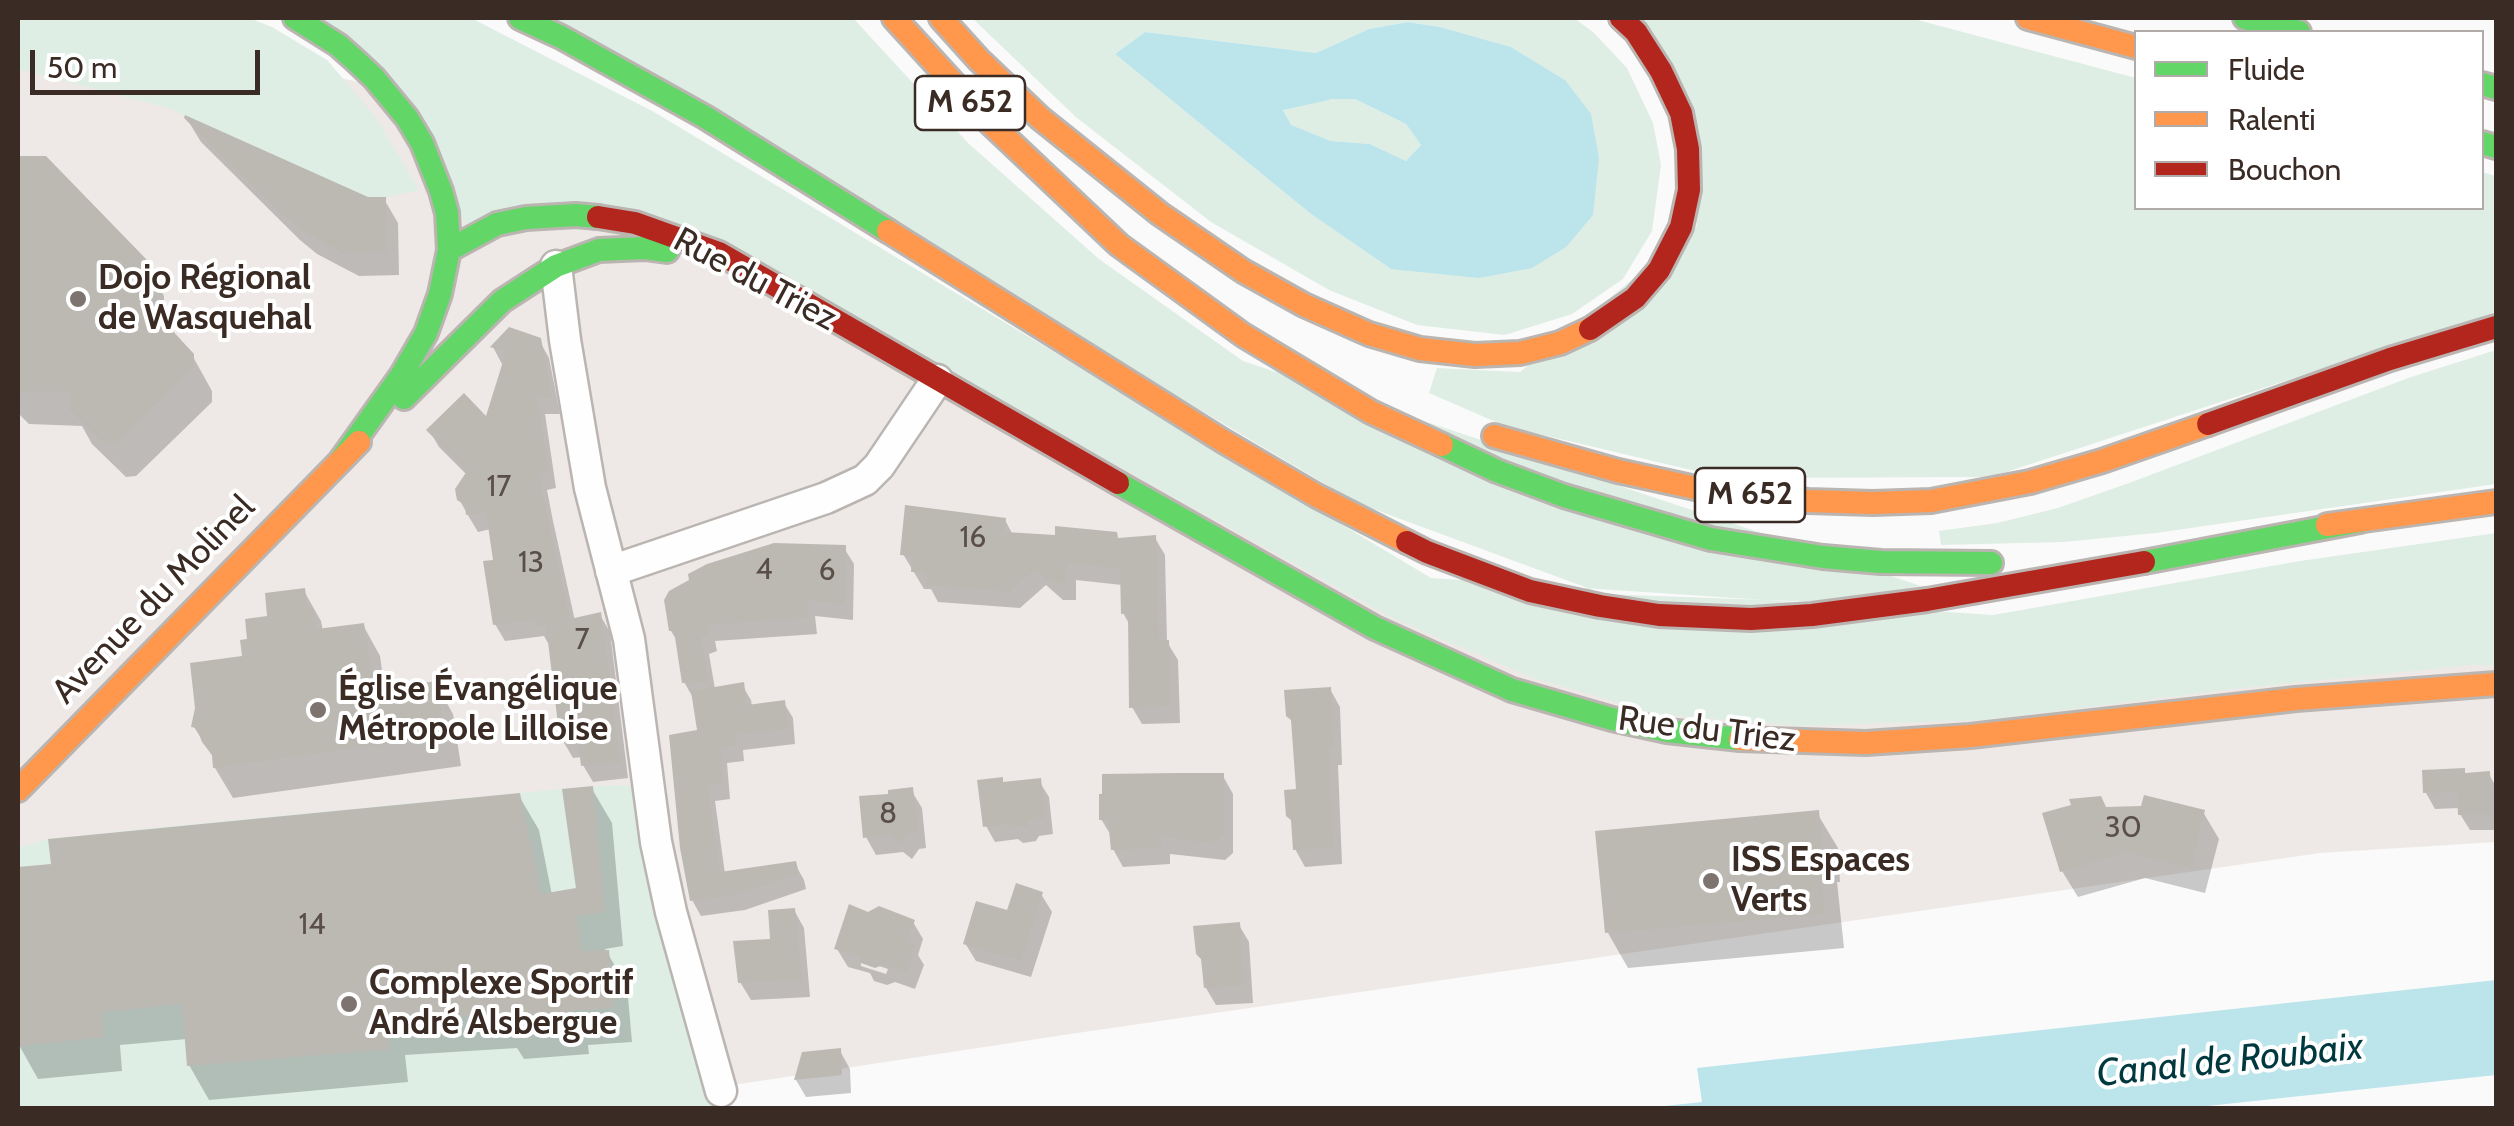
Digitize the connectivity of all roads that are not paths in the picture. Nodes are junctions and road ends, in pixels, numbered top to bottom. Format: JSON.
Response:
{"nodes":[{"id":1,"x":295,"y":18,"type":"edge"},
{"id":2,"x":520,"y":18,"type":"edge"},
{"id":3,"x":894,"y":18,"type":"edge"},
{"id":4,"x":940,"y":18,"type":"edge"},
{"id":5,"x":1621,"y":18,"type":"edge"},
{"id":6,"x":2028,"y":18,"type":"edge"},
{"id":7,"x":2245,"y":18,"type":"edge"},
{"id":8,"x":2291,"y":30,"type":"edge"},
{"id":9,"x":2134,"y":46,"type":"edge"},
{"id":10,"x":1052,"y":182,"type":"junction"},
{"id":11,"x":449,"y":250,"type":"junction"},
{"id":12,"x":556,"y":266,"type":"junction"},
{"id":13,"x":779,"y":290,"type":"junction"},
{"id":14,"x":2496,"y":326,"type":"edge"},
{"id":15,"x":1358,"y":378,"type":"dead end"},
{"id":16,"x":936,"y":380,"type":"junction"},
{"id":17,"x":1474,"y":430,"type":"dead end"},
{"id":18,"x":341,"y":460,"type":"junction"},
{"id":19,"x":2496,"y":502,"type":"edge"},
{"id":20,"x":2360,"y":521,"type":"junction"},
{"id":21,"x":612,"y":571,"type":"junction"},
{"id":22,"x":2496,"y":684,"type":"edge"},
{"id":23,"x":18,"y":790,"type":"edge"},
{"id":24,"x":721,"y":1092,"type":"dead end"}],
"edges":[{"from":1,"to":11,"type":"main road","name":"Avenue du Molinel"},
{"from":2,"to":20,"type":"main road"},
{"from":3,"to":10,"type":"main road","number":"M 652"},
{"from":4,"to":5,"type":"main road","number":"M 652"},
{"from":6,"to":9,"type":"main road"},
{"from":7,"to":8,"type":"main road"},
{"from":10,"to":15,"type":"main road","number":"M 652"},
{"from":10,"to":20,"type":"main road"},
{"from":11,"to":13,"type":"main road","name":"Rue du Triez"},
{"from":11,"to":18,"type":"main road","name":"Avenue du Molinel"},
{"from":12,"to":13,"type":"main road","name":"Avenue du Molinel"},
{"from":12,"to":18,"type":"main road","name":"Avenue du Molinel"},
{"from":12,"to":21,"type":"street"},
{"from":13,"to":16,"type":"main road","name":"Rue du Triez"},
{"from":14,"to":17,"type":"main road","number":"M 652"},
{"from":16,"to":21,"type":"street"},
{"from":16,"to":22,"type":"main road","name":"Rue du Triez"},
{"from":18,"to":23,"type":"main road","name":"Avenue du Molinel"},
{"from":19,"to":20,"type":"main road"},
{"from":21,"to":24,"type":"street"}]}
